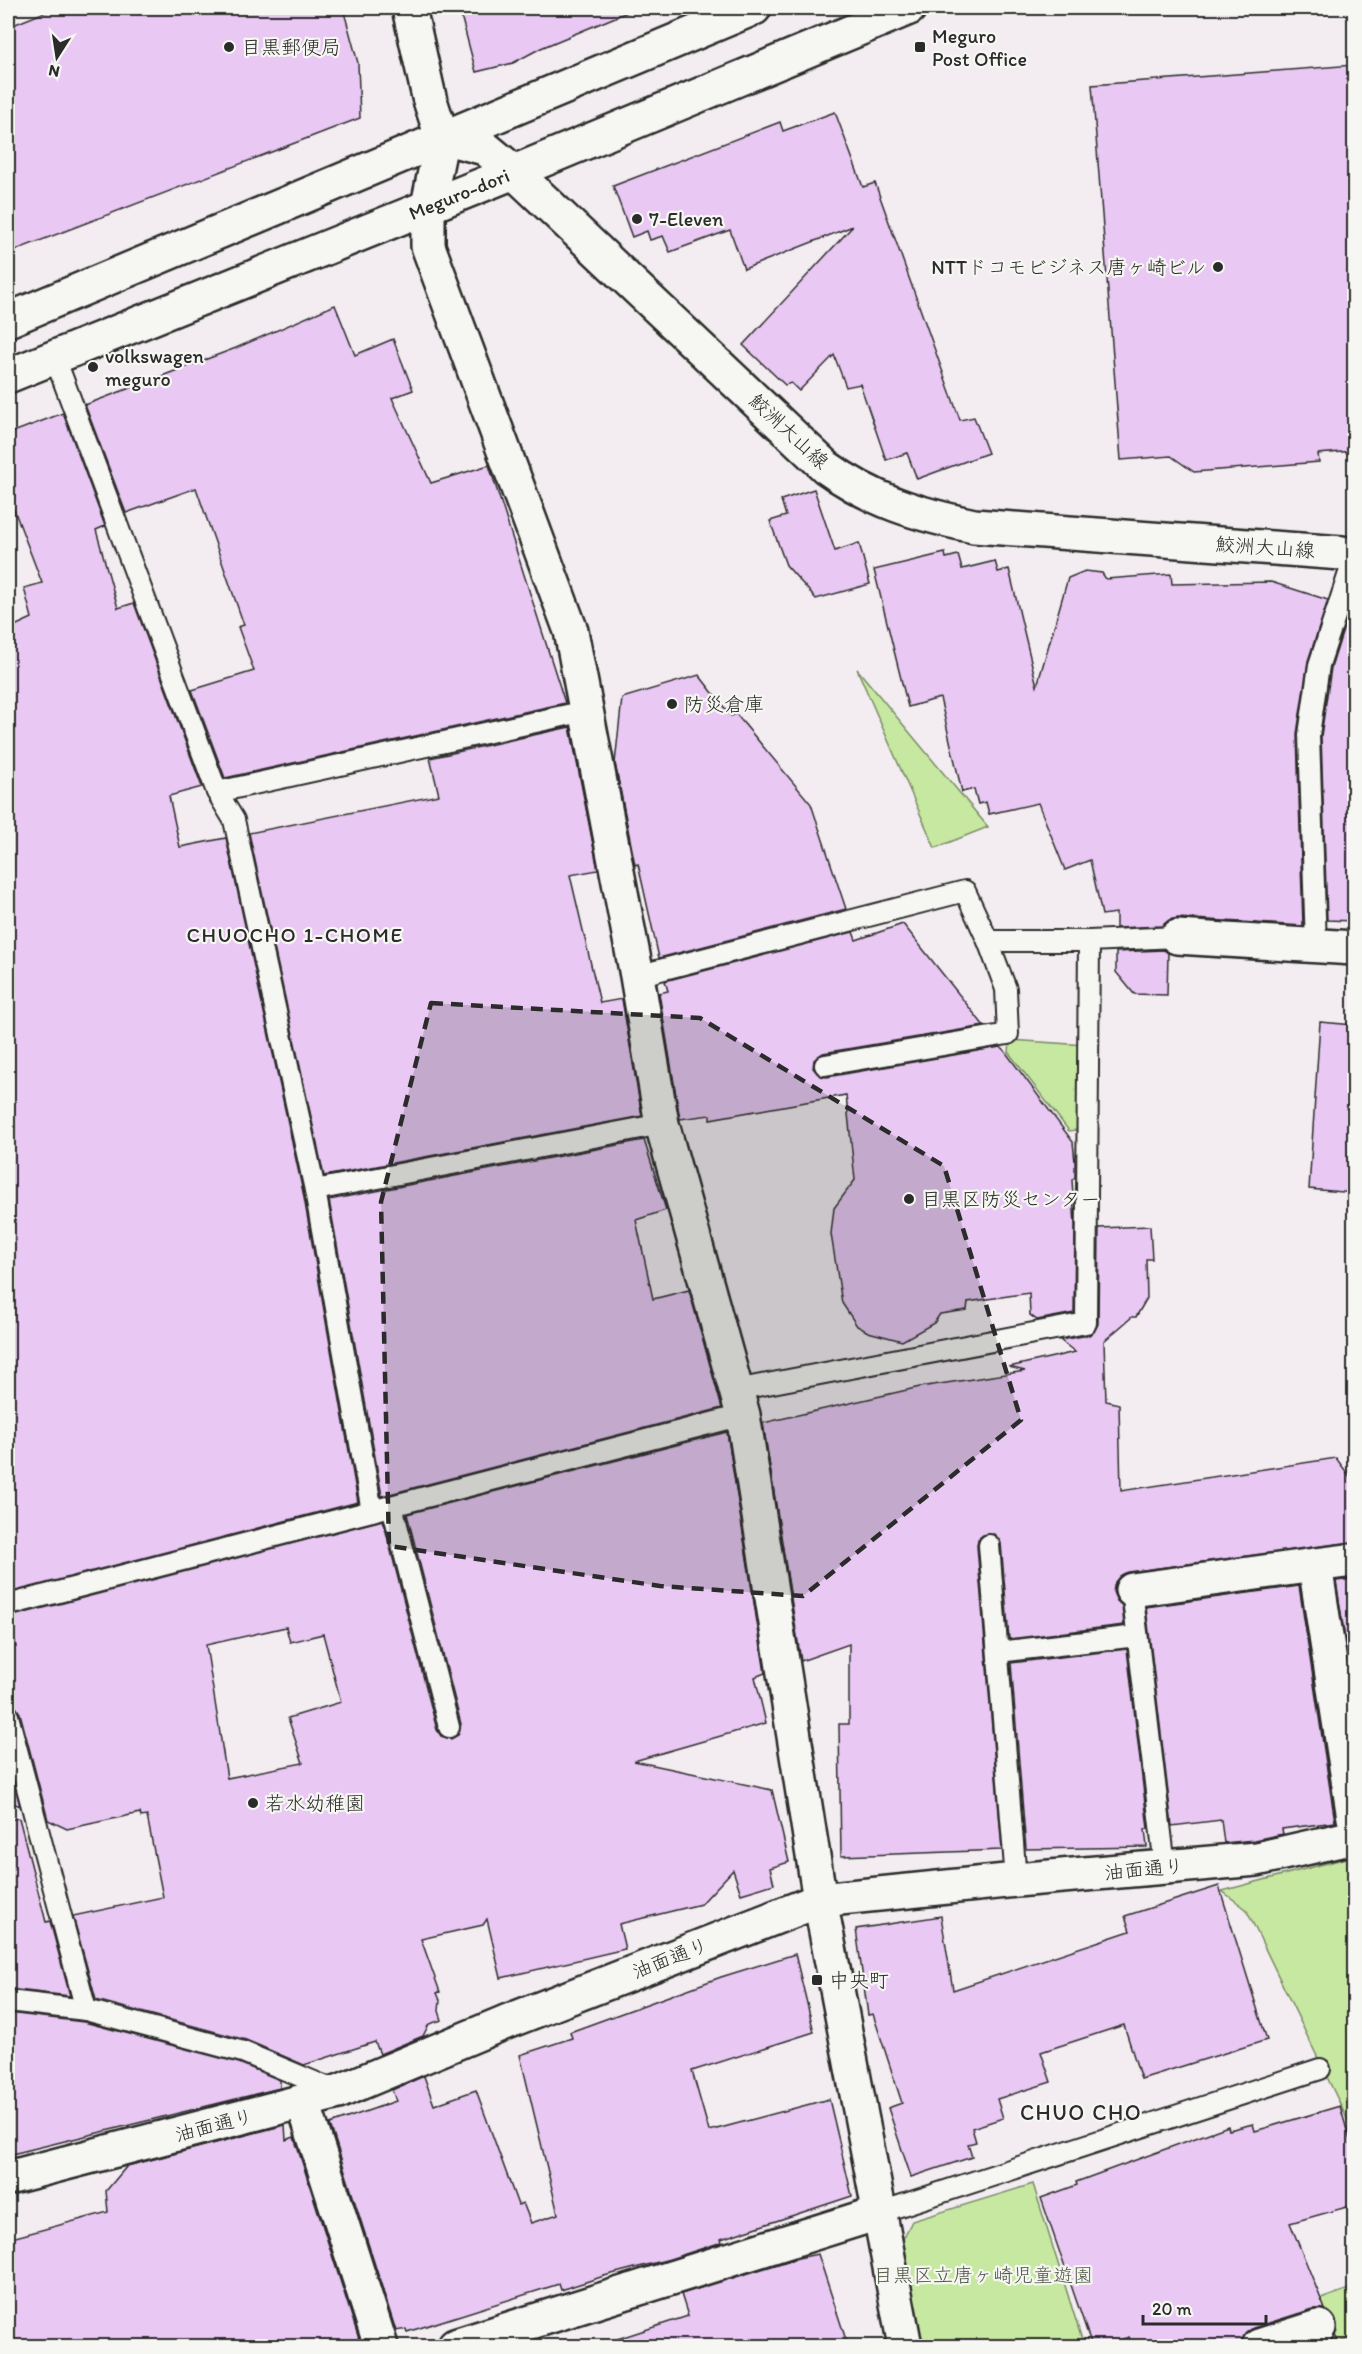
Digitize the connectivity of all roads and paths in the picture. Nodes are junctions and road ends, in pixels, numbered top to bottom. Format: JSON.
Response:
{"nodes":[{"id":1,"x":409,"y":8,"type":"edge"},
{"id":2,"x":754,"y":8,"type":"edge"},
{"id":3,"x":909,"y":8,"type":"edge"},
{"id":4,"x":442,"y":137,"type":"junction"},
{"id":5,"x":514,"y":172,"type":"junction"},
{"id":6,"x":428,"y":206,"type":"junction"},
{"id":7,"x":8,"y":320,"type":"edge"},
{"id":8,"x":55,"y":358,"type":"junction"},
{"id":9,"x":8,"y":376,"type":"edge"},
{"id":10,"x":1354,"y":557,"type":"edge"},
{"id":11,"x":585,"y":705,"type":"junction"},
{"id":12,"x":217,"y":792,"type":"junction"},
{"id":13,"x":1177,"y":937,"type":"joint"},
{"id":14,"x":1089,"y":940,"type":"junction"},
{"id":15,"x":988,"y":941,"type":"junction"},
{"id":16,"x":1316,"y":946,"type":"junction"},
{"id":17,"x":1354,"y":948,"type":"edge"},
{"id":18,"x":637,"y":976,"type":"junction"},
{"id":19,"x":825,"y":1065,"type":"dead end"},
{"id":20,"x":662,"y":1124,"type":"junction"},
{"id":21,"x":315,"y":1190,"type":"junction"},
{"id":22,"x":740,"y":1402,"type":"junction"},
{"id":23,"x":392,"y":1506,"type":"junction"},
{"id":24,"x":372,"y":1511,"type":"junction"},
{"id":25,"x":989,"y":1545,"type":"dead end"},
{"id":26,"x":1354,"y":1560,"type":"edge"},
{"id":27,"x":1315,"y":1565,"type":"junction"},
{"id":28,"x":1132,"y":1590,"type":"joint"},
{"id":29,"x":8,"y":1605,"type":"edge"},
{"id":30,"x":1137,"y":1636,"type":"junction"},
{"id":31,"x":998,"y":1652,"type":"junction"},
{"id":32,"x":8,"y":1716,"type":"edge"},
{"id":33,"x":449,"y":1727,"type":"dead end"},
{"id":34,"x":1354,"y":1818,"type":"edge"},
{"id":35,"x":1354,"y":1837,"type":"edge"},
{"id":36,"x":1165,"y":1867,"type":"junction"},
{"id":37,"x":1016,"y":1880,"type":"junction"},
{"id":38,"x":820,"y":1900,"type":"junction"},
{"id":39,"x":8,"y":2001,"type":"edge"},
{"id":40,"x":86,"y":2010,"type":"junction"},
{"id":41,"x":1320,"y":2069,"type":"dead end"},
{"id":42,"x":338,"y":2092,"type":"junction"},
{"id":43,"x":303,"y":2102,"type":"junction"},
{"id":44,"x":8,"y":2178,"type":"edge"},
{"id":45,"x":878,"y":2213,"type":"junction"},
{"id":46,"x":1319,"y":2327,"type":"dead end"},
{"id":47,"x":381,"y":2346,"type":"edge"},
{"id":48,"x":455,"y":2346,"type":"edge"},
{"id":49,"x":905,"y":2346,"type":"edge"},
{"id":50,"x":1259,"y":2346,"type":"edge"}],
"edges":[{"from":1,"to":4,"type":"street"},
{"from":2,"to":4,"type":"street"},
{"from":3,"to":5,"type":"street","name":"Meguro-dori"},
{"from":4,"to":5,"type":"street","name":"鮫洲大山線"},
{"from":4,"to":6,"type":"street"},
{"from":4,"to":7,"type":"street"},
{"from":5,"to":6,"type":"street","name":"Meguro-dori"},
{"from":5,"to":10,"type":"street","name":"鮫洲大山線"},
{"from":6,"to":8,"type":"street","name":"Meguro-dori"},
{"from":6,"to":11,"type":"street"},
{"from":8,"to":9,"type":"street","name":"Meguro-dori"},
{"from":8,"to":12,"type":"lane"},
{"from":10,"to":16,"type":"lane"},
{"from":11,"to":12,"type":"lane"},
{"from":11,"to":18,"type":"street"},
{"from":12,"to":21,"type":"lane"},
{"from":13,"to":14,"type":"lane"},
{"from":13,"to":16,"type":"street"},
{"from":14,"to":15,"type":"lane"},
{"from":14,"to":22,"type":"lane"},
{"from":15,"to":18,"type":"lane"},
{"from":15,"to":19,"type":"lane"},
{"from":16,"to":17,"type":"street"},
{"from":18,"to":20,"type":"street"},
{"from":20,"to":21,"type":"lane"},
{"from":20,"to":22,"type":"street"},
{"from":21,"to":24,"type":"lane"},
{"from":22,"to":23,"type":"lane"},
{"from":22,"to":38,"type":"street"},
{"from":23,"to":24,"type":"lane"},
{"from":23,"to":33,"type":"lane"},
{"from":24,"to":29,"type":"lane"},
{"from":25,"to":31,"type":"lane"},
{"from":26,"to":27,"type":"street"},
{"from":27,"to":28,"type":"street"},
{"from":27,"to":34,"type":"street"},
{"from":28,"to":30,"type":"lane"},
{"from":30,"to":31,"type":"lane"},
{"from":30,"to":36,"type":"lane"},
{"from":31,"to":37,"type":"lane"},
{"from":32,"to":40,"type":"lane"},
{"from":35,"to":36,"type":"street","name":"油面通り"},
{"from":36,"to":37,"type":"street","name":"油面通り"},
{"from":37,"to":38,"type":"street","name":"油面通り"},
{"from":38,"to":42,"type":"street","name":"油面通り"},
{"from":38,"to":45,"type":"street"},
{"from":39,"to":40,"type":"lane"},
{"from":40,"to":42,"type":"lane"},
{"from":41,"to":45,"type":"lane"},
{"from":42,"to":43,"type":"street","name":"油面通り"},
{"from":43,"to":44,"type":"street","name":"油面通り"},
{"from":43,"to":47,"type":"street"},
{"from":45,"to":48,"type":"street"},
{"from":45,"to":49,"type":"street"},
{"from":46,"to":50,"type":"street"}]}
